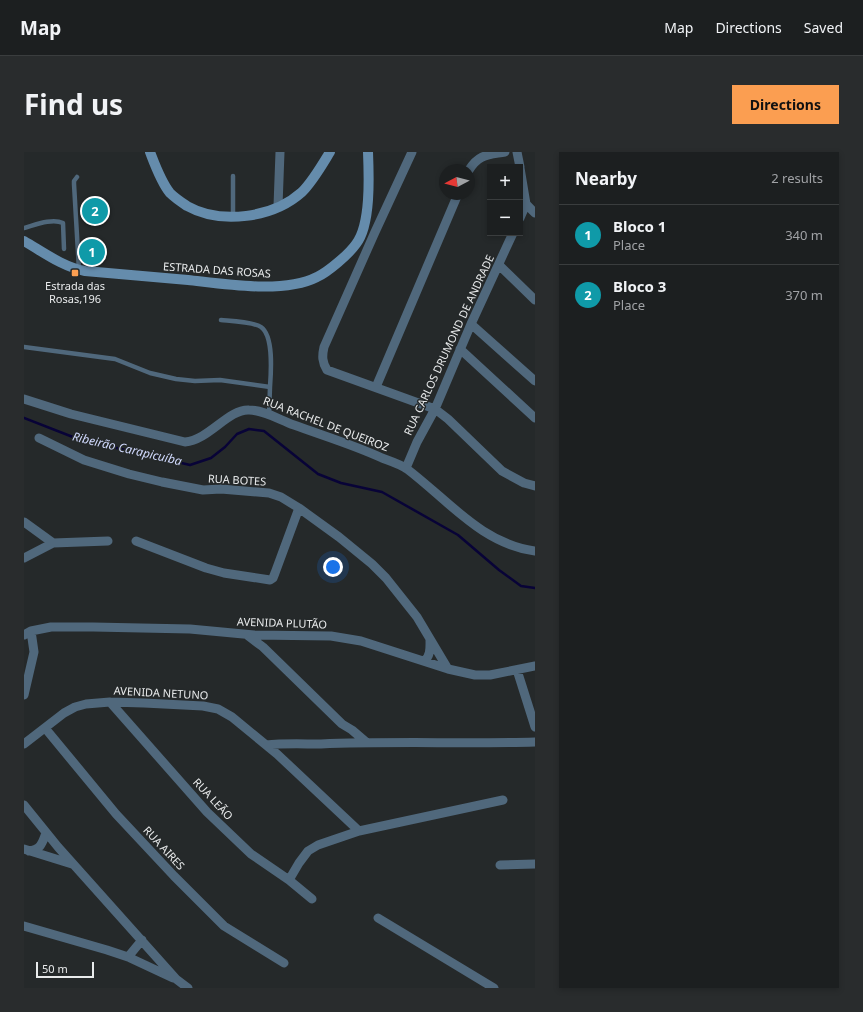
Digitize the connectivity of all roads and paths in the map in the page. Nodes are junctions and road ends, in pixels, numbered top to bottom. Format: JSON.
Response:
{"nodes":[{"id":1,"x":280,"y":152,"type":"edge"},
{"id":2,"x":330,"y":152,"type":"edge"},
{"id":3,"x":368,"y":152,"type":"edge"},
{"id":4,"x":412,"y":152,"type":"edge"},
{"id":5,"x":505,"y":152,"type":"edge"},
{"id":6,"x":517,"y":152,"type":"edge"},
{"id":7,"x":152,"y":154,"type":"edge"},
{"id":8,"x":473,"y":164,"type":"edge"},
{"id":9,"x":519,"y":164,"type":"edge"},
{"id":10,"x":233,"y":176,"type":"dead end"},
{"id":11,"x":77,"y":177,"type":"dead end"},
{"id":12,"x":523,"y":186,"type":"edge"},
{"id":13,"x":455,"y":200,"type":"edge"},
{"id":14,"x":526,"y":204,"type":"junction"},
{"id":15,"x":278,"y":206,"type":"junction"},
{"id":16,"x":523,"y":211,"type":"edge"},
{"id":17,"x":535,"y":213,"type":"edge"},
{"id":18,"x":233,"y":217,"type":"junction"},
{"id":19,"x":24,"y":228,"type":"edge"},
{"id":20,"x":512,"y":236,"type":"edge"},
{"id":21,"x":24,"y":241,"type":"edge"},
{"id":22,"x":64,"y":249,"type":"dead end"},
{"id":23,"x":499,"y":265,"type":"junction"},
{"id":24,"x":78,"y":270,"type":"junction"},
{"id":25,"x":535,"y":300,"type":"edge"},
{"id":26,"x":222,"y":320,"type":"dead end"},
{"id":27,"x":471,"y":324,"type":"junction"},
{"id":28,"x":24,"y":347,"type":"edge"},
{"id":29,"x":460,"y":349,"type":"junction"},
{"id":30,"x":535,"y":381,"type":"edge"},
{"id":31,"x":270,"y":387,"type":"junction"},
{"id":32,"x":376,"y":387,"type":"junction"},
{"id":33,"x":24,"y":399,"type":"edge"},
{"id":34,"x":435,"y":409,"type":"junction"},
{"id":35,"x":268,"y":415,"type":"junction"},
{"id":36,"x":535,"y":418,"type":"edge"},
{"id":37,"x":39,"y":438,"type":"dead end"},
{"id":38,"x":406,"y":468,"type":"junction"},
{"id":39,"x":535,"y":486,"type":"edge"},
{"id":40,"x":299,"y":508,"type":"junction"},
{"id":41,"x":24,"y":522,"type":"edge"},
{"id":42,"x":136,"y":540,"type":"dead end"},
{"id":43,"x":108,"y":541,"type":"dead end"},
{"id":44,"x":53,"y":543,"type":"junction"},
{"id":45,"x":535,"y":551,"type":"edge"},
{"id":46,"x":24,"y":558,"type":"edge"},
{"id":47,"x":28,"y":633,"type":"edge"},
{"id":48,"x":247,"y":635,"type":"junction"},
{"id":49,"x":269,"y":636,"type":"junction"},
{"id":50,"x":430,"y":639,"type":"junction"},
{"id":51,"x":267,"y":651,"type":"junction"},
{"id":52,"x":424,"y":661,"type":"junction"},
{"id":53,"x":535,"y":666,"type":"edge"},
{"id":54,"x":448,"y":669,"type":"junction"},
{"id":55,"x":517,"y":670,"type":"junction"},
{"id":56,"x":24,"y":695,"type":"edge"},
{"id":57,"x":110,"y":702,"type":"junction"},
{"id":58,"x":342,"y":724,"type":"junction"},
{"id":59,"x":535,"y":727,"type":"edge"},
{"id":60,"x":45,"y":728,"type":"junction"},
{"id":61,"x":366,"y":742,"type":"junction"},
{"id":62,"x":535,"y":742,"type":"edge"},
{"id":63,"x":344,"y":743,"type":"junction"},
{"id":64,"x":24,"y":744,"type":"edge"},
{"id":65,"x":266,"y":745,"type":"junction"},
{"id":66,"x":292,"y":745,"type":"junction"},
{"id":67,"x":277,"y":754,"type":"junction"},
{"id":68,"x":503,"y":800,"type":"dead end"},
{"id":69,"x":24,"y":805,"type":"edge"},
{"id":70,"x":359,"y":830,"type":"junction"},
{"id":71,"x":46,"y":833,"type":"junction"},
{"id":72,"x":26,"y":850,"type":"edge"},
{"id":73,"x":73,"y":864,"type":"junction"},
{"id":74,"x":535,"y":864,"type":"edge"},
{"id":75,"x":500,"y":865,"type":"dead end"},
{"id":76,"x":289,"y":880,"type":"junction"},
{"id":77,"x":312,"y":899,"type":"dead end"},
{"id":78,"x":378,"y":918,"type":"dead end"},
{"id":79,"x":24,"y":926,"type":"edge"},
{"id":80,"x":142,"y":940,"type":"junction"},
{"id":81,"x":128,"y":957,"type":"junction"},
{"id":82,"x":284,"y":963,"type":"dead end"},
{"id":83,"x":176,"y":979,"type":"junction"},
{"id":84,"x":188,"y":988,"type":"edge"},
{"id":85,"x":494,"y":988,"type":"edge"}],
"edges":[{"from":1,"to":15,"type":"street"},
{"from":2,"to":15,"type":"main road"},
{"from":3,"to":24,"type":"main road","name":"ESTRADA DAS ROSAS"},
{"from":4,"to":32,"type":"street"},
{"from":5,"to":8,"type":"street"},
{"from":6,"to":9,"type":"street"},
{"from":7,"to":18,"type":"main road"},
{"from":10,"to":18,"type":"lane"},
{"from":11,"to":24,"type":"lane"},
{"from":12,"to":14,"type":"street"},
{"from":13,"to":32,"type":"street"},
{"from":14,"to":16,"type":"street"},
{"from":14,"to":17,"type":"street"},
{"from":15,"to":18,"type":"main road"},
{"from":19,"to":22,"type":"lane"},
{"from":20,"to":23,"type":"street","name":"RUA CARLOS DRUMOND DE ANDRADE"},
{"from":21,"to":24,"type":"main road","name":"ESTRADA DAS ROSAS"},
{"from":23,"to":25,"type":"street"},
{"from":23,"to":27,"type":"street","name":"RUA CARLOS DRUMOND DE ANDRADE"},
{"from":26,"to":31,"type":"lane"},
{"from":27,"to":29,"type":"street","name":"RUA CARLOS DRUMOND DE ANDRADE"},
{"from":27,"to":30,"type":"street"},
{"from":28,"to":31,"type":"lane"},
{"from":29,"to":34,"type":"street","name":"RUA CARLOS DRUMOND DE ANDRADE"},
{"from":29,"to":36,"type":"street"},
{"from":31,"to":35,"type":"lane"},
{"from":32,"to":34,"type":"street"},
{"from":33,"to":35,"type":"street","name":"RUA RACHEL DE QUEIROZ"},
{"from":34,"to":38,"type":"street","name":"RUA CARLOS DRUMOND DE ANDRADE"},
{"from":34,"to":39,"type":"street"},
{"from":35,"to":38,"type":"street","name":"RUA RACHEL DE QUEIROZ"},
{"from":37,"to":40,"type":"street","name":"RUA BOTES"},
{"from":38,"to":45,"type":"street","name":"RUA RACHEL DE QUEIROZ"},
{"from":40,"to":42,"type":"street"},
{"from":40,"to":50,"type":"street","name":"RUA BOTES"},
{"from":41,"to":44,"type":"street"},
{"from":43,"to":44,"type":"street"},
{"from":44,"to":46,"type":"street"},
{"from":47,"to":48,"type":"street","name":"AVENIDA PLUTÃO"},
{"from":47,"to":56,"type":"street"},
{"from":48,"to":49,"type":"street","name":"AVENIDA PLUTÃO"},
{"from":48,"to":51,"type":"street"},
{"from":49,"to":51,"type":"street"},
{"from":49,"to":52,"type":"street","name":"AVENIDA PLUTÃO"},
{"from":50,"to":52,"type":"street"},
{"from":50,"to":54,"type":"street","name":"RUA BOTES"},
{"from":51,"to":58,"type":"street"},
{"from":52,"to":54,"type":"street","name":"AVENIDA PLUTÃO"},
{"from":53,"to":55,"type":"street","name":"AVENIDA PLUTÃO"},
{"from":54,"to":55,"type":"street","name":"AVENIDA PLUTÃO"},
{"from":55,"to":59,"type":"street"},
{"from":57,"to":60,"type":"street","name":"AVENIDA NETUNO"},
{"from":57,"to":65,"type":"street","name":"AVENIDA NETUNO"},
{"from":57,"to":76,"type":"street","name":"RUA LEÃO"},
{"from":58,"to":61,"type":"street"},
{"from":58,"to":63,"type":"street"},
{"from":60,"to":64,"type":"street","name":"AVENIDA NETUNO"},
{"from":60,"to":82,"type":"street","name":"RUA AIRES"},
{"from":61,"to":62,"type":"street"},
{"from":61,"to":63,"type":"street"},
{"from":63,"to":66,"type":"street"},
{"from":65,"to":66,"type":"street"},
{"from":65,"to":67,"type":"street","name":"AVENIDA NETUNO"},
{"from":66,"to":67,"type":"street"},
{"from":67,"to":70,"type":"street","name":"AVENIDA NETUNO"},
{"from":68,"to":70,"type":"street"},
{"from":69,"to":71,"type":"street"},
{"from":70,"to":76,"type":"street"},
{"from":71,"to":72,"type":"street"},
{"from":71,"to":73,"type":"street"},
{"from":72,"to":73,"type":"street"},
{"from":73,"to":80,"type":"street"},
{"from":74,"to":75,"type":"street"},
{"from":76,"to":77,"type":"street","name":"RUA LEÃO"},
{"from":78,"to":85,"type":"street"},
{"from":79,"to":81,"type":"street"},
{"from":80,"to":81,"type":"street"},
{"from":80,"to":83,"type":"street"},
{"from":81,"to":83,"type":"street"},
{"from":83,"to":84,"type":"street"}]}
